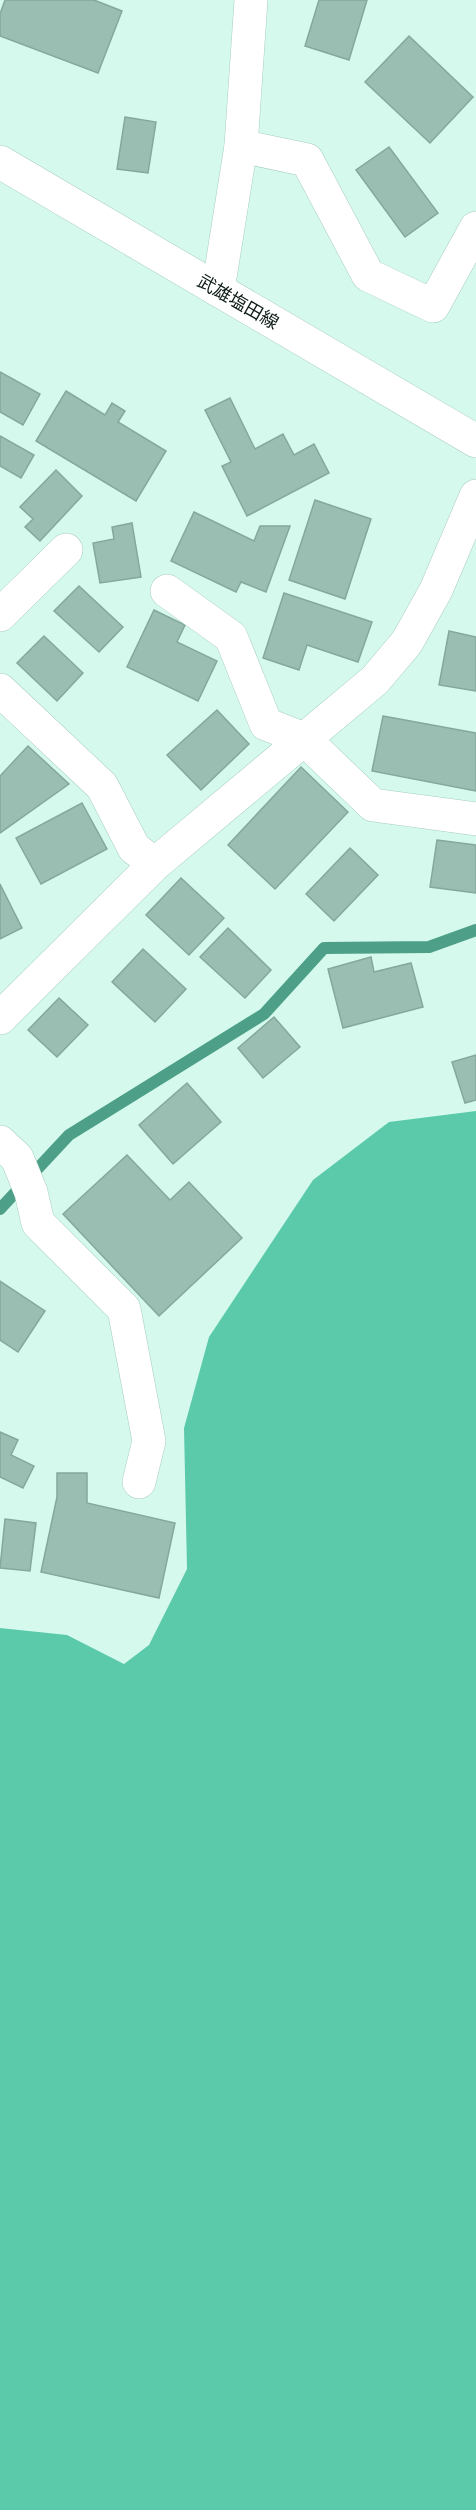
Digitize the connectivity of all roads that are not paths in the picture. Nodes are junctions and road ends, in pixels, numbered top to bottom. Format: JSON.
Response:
{"nodes":[{"id":1,"x":251,"y":0,"type":"edge"},
{"id":2,"x":241,"y":146,"type":"junction"},
{"id":3,"x":0,"y":162,"type":"edge"},
{"id":4,"x":476,"y":228,"type":"edge"},
{"id":5,"x":218,"y":290,"type":"junction"},
{"id":6,"x":476,"y":441,"type":"edge"},
{"id":7,"x":476,"y":496,"type":"edge"},
{"id":8,"x":66,"y":550,"type":"dead end"},
{"id":9,"x":167,"y":591,"type":"dead end"},
{"id":10,"x":0,"y":615,"type":"edge"},
{"id":11,"x":0,"y":690,"type":"edge"},
{"id":12,"x":304,"y":740,"type":"junction"},
{"id":13,"x":476,"y":819,"type":"edge"},
{"id":14,"x":155,"y":864,"type":"junction"},
{"id":15,"x":0,"y":1018,"type":"edge"},
{"id":16,"x":9,"y":1150,"type":"edge"},
{"id":17,"x":139,"y":1482,"type":"dead end"}],
"edges":[{"from":1,"to":2,"type":"street"},
{"from":2,"to":4,"type":"street"},
{"from":2,"to":5,"type":"street"},
{"from":3,"to":5,"type":"street","name":"武雄塩田線"},
{"from":5,"to":6,"type":"street","name":"武雄塩田線"},
{"from":7,"to":12,"type":"street"},
{"from":8,"to":10,"type":"street"},
{"from":9,"to":12,"type":"street"},
{"from":11,"to":14,"type":"street"},
{"from":12,"to":13,"type":"street"},
{"from":12,"to":14,"type":"street"},
{"from":14,"to":15,"type":"street"},
{"from":16,"to":17,"type":"street"}]}
